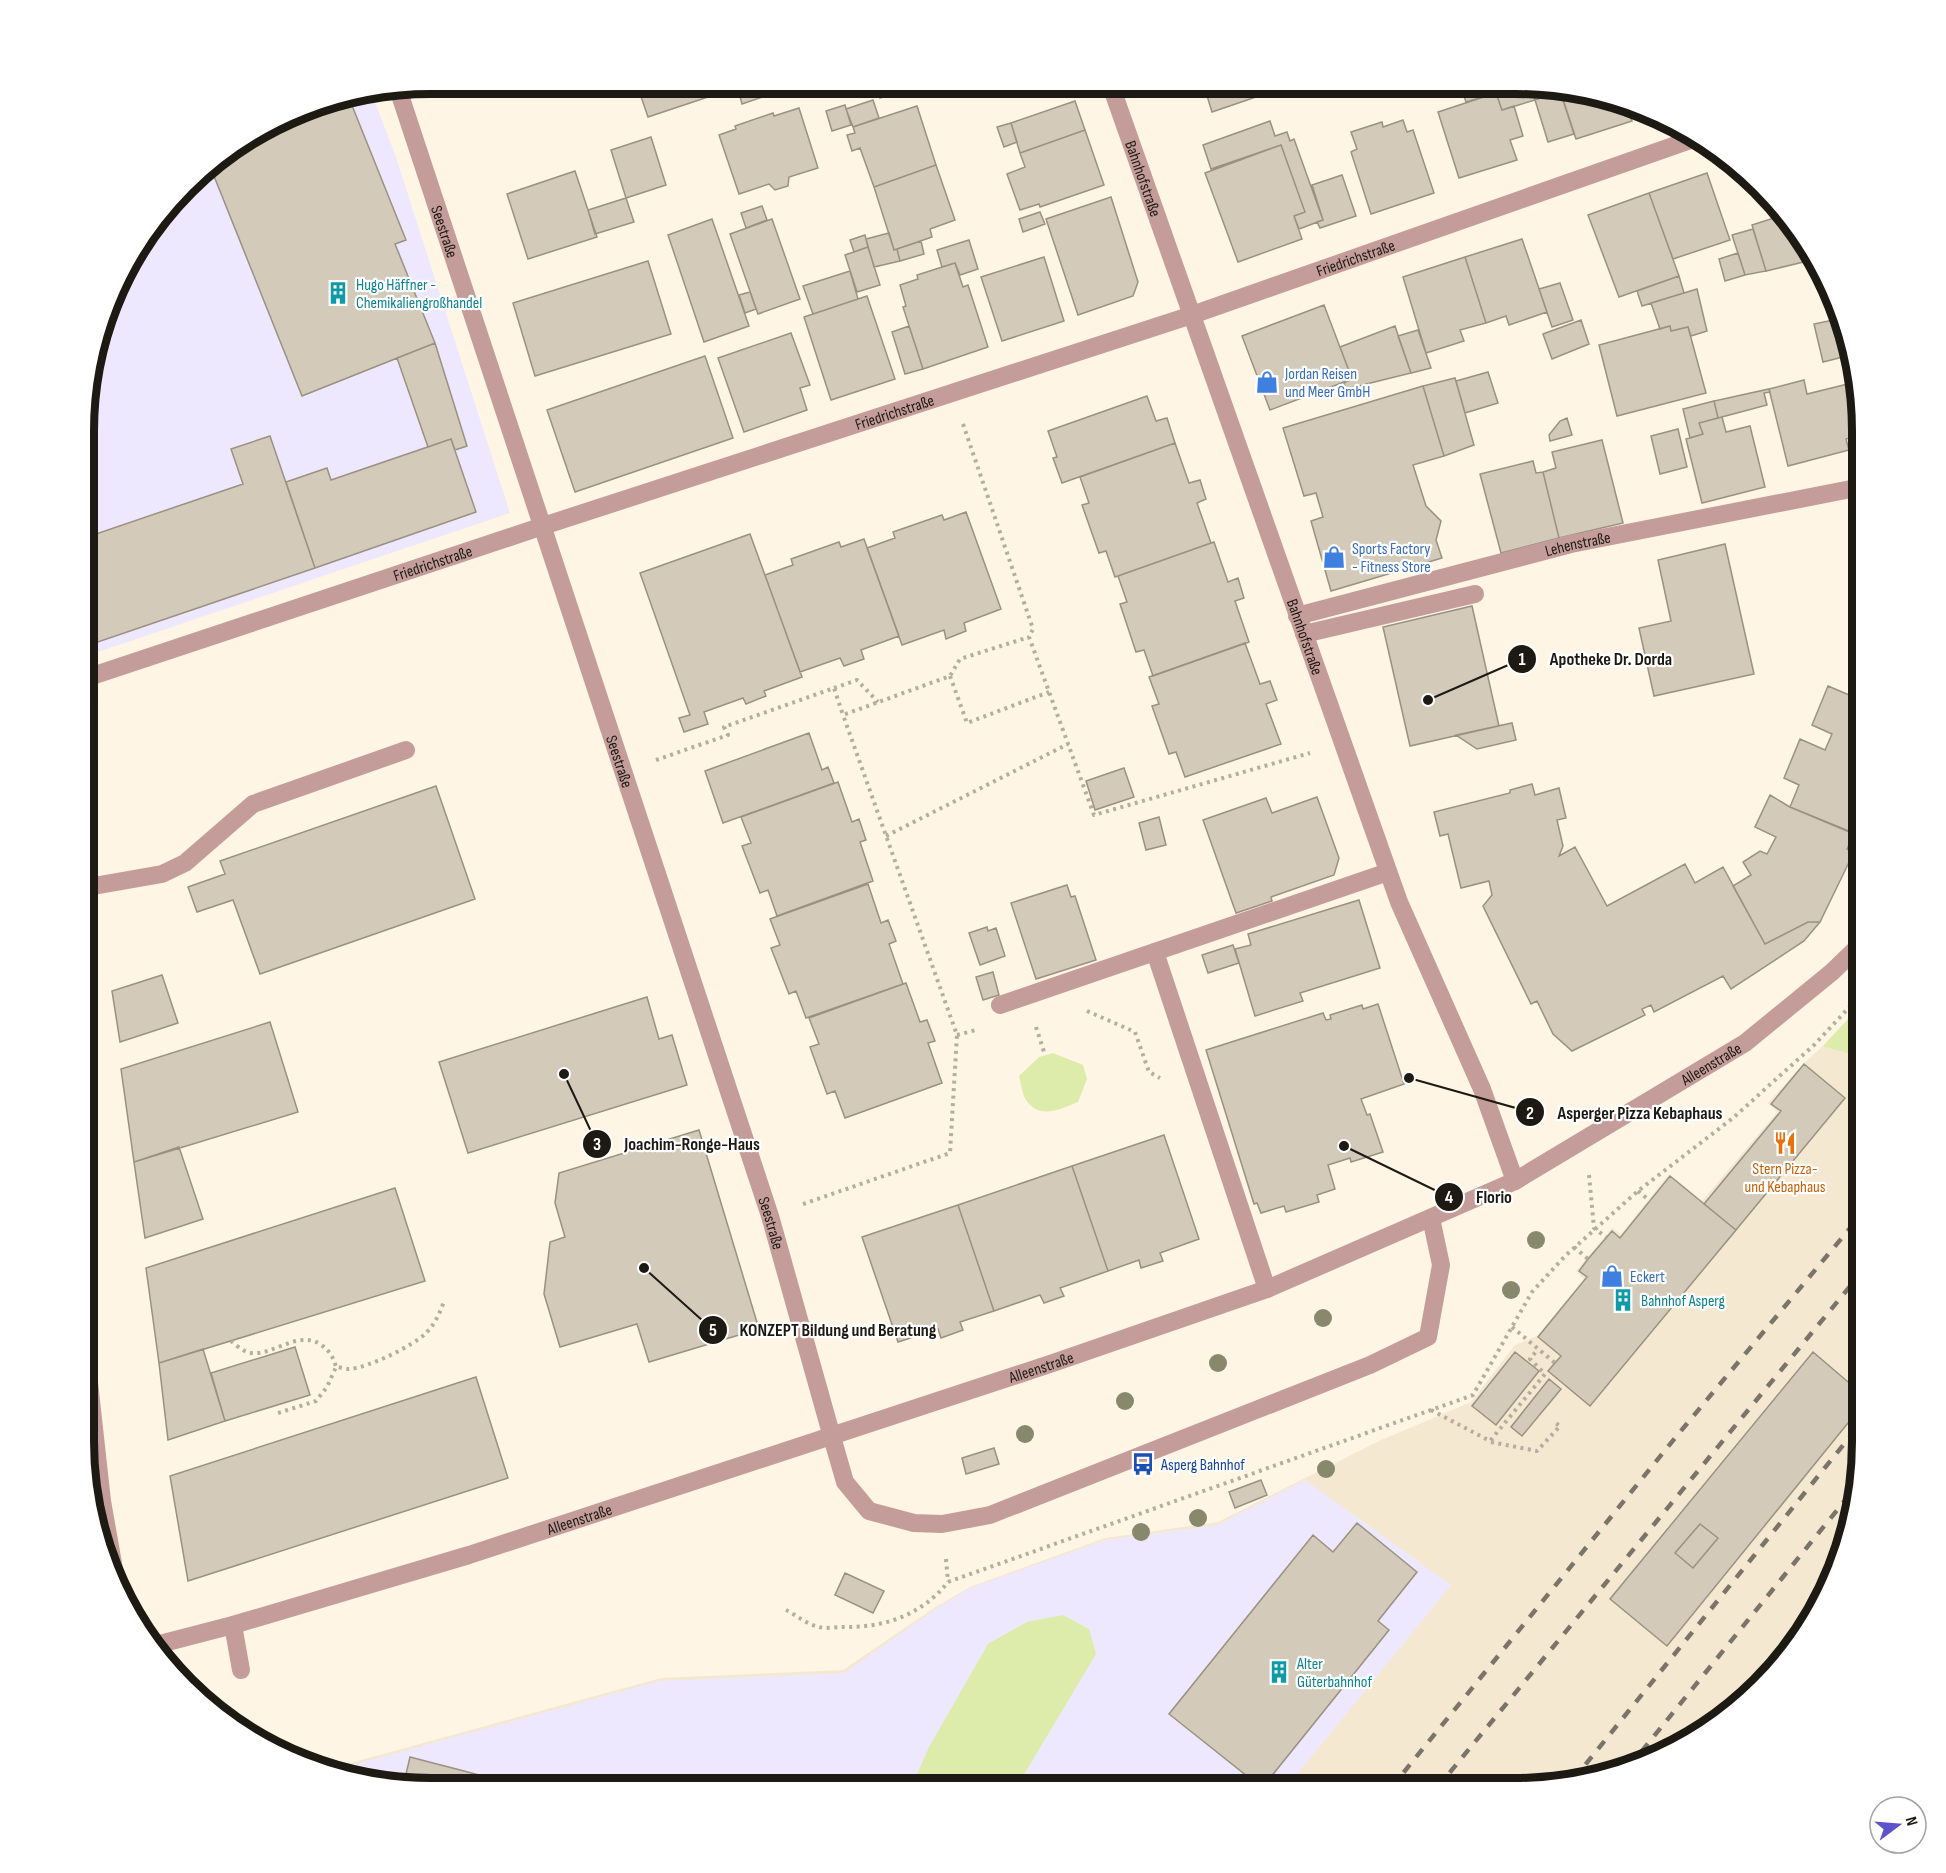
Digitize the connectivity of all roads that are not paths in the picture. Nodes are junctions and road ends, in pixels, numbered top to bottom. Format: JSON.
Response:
{"nodes":[{"id":1,"x":1114,"y":94,"type":"edge"},
{"id":2,"x":400,"y":96,"type":"edge"},
{"id":3,"x":1686,"y":142,"type":"edge"},
{"id":4,"x":1192,"y":315,"type":"junction"},
{"id":5,"x":1852,"y":489,"type":"edge"},
{"id":6,"x":543,"y":526,"type":"junction"},
{"id":7,"x":1475,"y":594,"type":"dead end"},
{"id":8,"x":1297,"y":616,"type":"junction"},
{"id":9,"x":1304,"y":634,"type":"junction"},
{"id":10,"x":94,"y":675,"type":"edge"},
{"id":11,"x":406,"y":750,"type":"dead end"},
{"id":12,"x":1388,"y":872,"type":"junction"},
{"id":13,"x":94,"y":886,"type":"edge"},
{"id":14,"x":1155,"y":952,"type":"junction"},
{"id":15,"x":1852,"y":953,"type":"edge"},
{"id":16,"x":1000,"y":1005,"type":"dead end"},
{"id":17,"x":1515,"y":1181,"type":"junction"},
{"id":18,"x":1431,"y":1218,"type":"junction"},
{"id":19,"x":1267,"y":1289,"type":"junction"},
{"id":20,"x":94,"y":1428,"type":"edge"},
{"id":21,"x":832,"y":1437,"type":"junction"},
{"id":22,"x":108,"y":1538,"type":"edge"},
{"id":23,"x":233,"y":1625,"type":"junction"},
{"id":24,"x":161,"y":1644,"type":"edge"},
{"id":25,"x":241,"y":1670,"type":"dead end"}],
"edges":[{"from":1,"to":4,"type":"street","name":"Bahnhofstraße"},
{"from":2,"to":6,"type":"street","name":"Seestraße"},
{"from":3,"to":4,"type":"street","name":"Friedrichstraße"},
{"from":4,"to":6,"type":"street","name":"Friedrichstraße"},
{"from":4,"to":8,"type":"street","name":"Bahnhofstraße"},
{"from":5,"to":8,"type":"street","name":"Lehenstraße"},
{"from":6,"to":10,"type":"street","name":"Friedrichstraße"},
{"from":6,"to":21,"type":"street","name":"Seestraße"},
{"from":7,"to":9,"type":"street"},
{"from":8,"to":9,"type":"street","name":"Bahnhofstraße"},
{"from":9,"to":12,"type":"street","name":"Bahnhofstraße"},
{"from":11,"to":13,"type":"street"},
{"from":12,"to":14,"type":"street"},
{"from":12,"to":17,"type":"street","name":"Bahnhofstraße"},
{"from":14,"to":16,"type":"street"},
{"from":14,"to":19,"type":"street"},
{"from":15,"to":17,"type":"street","name":"Alleenstraße"},
{"from":17,"to":18,"type":"street","name":"Alleenstraße"},
{"from":18,"to":19,"type":"street","name":"Alleenstraße"},
{"from":18,"to":21,"type":"street","name":"Seestraße"},
{"from":19,"to":21,"type":"street","name":"Alleenstraße"},
{"from":20,"to":22,"type":"street"},
{"from":21,"to":23,"type":"street","name":"Alleenstraße"},
{"from":23,"to":24,"type":"street","name":"Alleenstraße"},
{"from":23,"to":25,"type":"street"}]}
